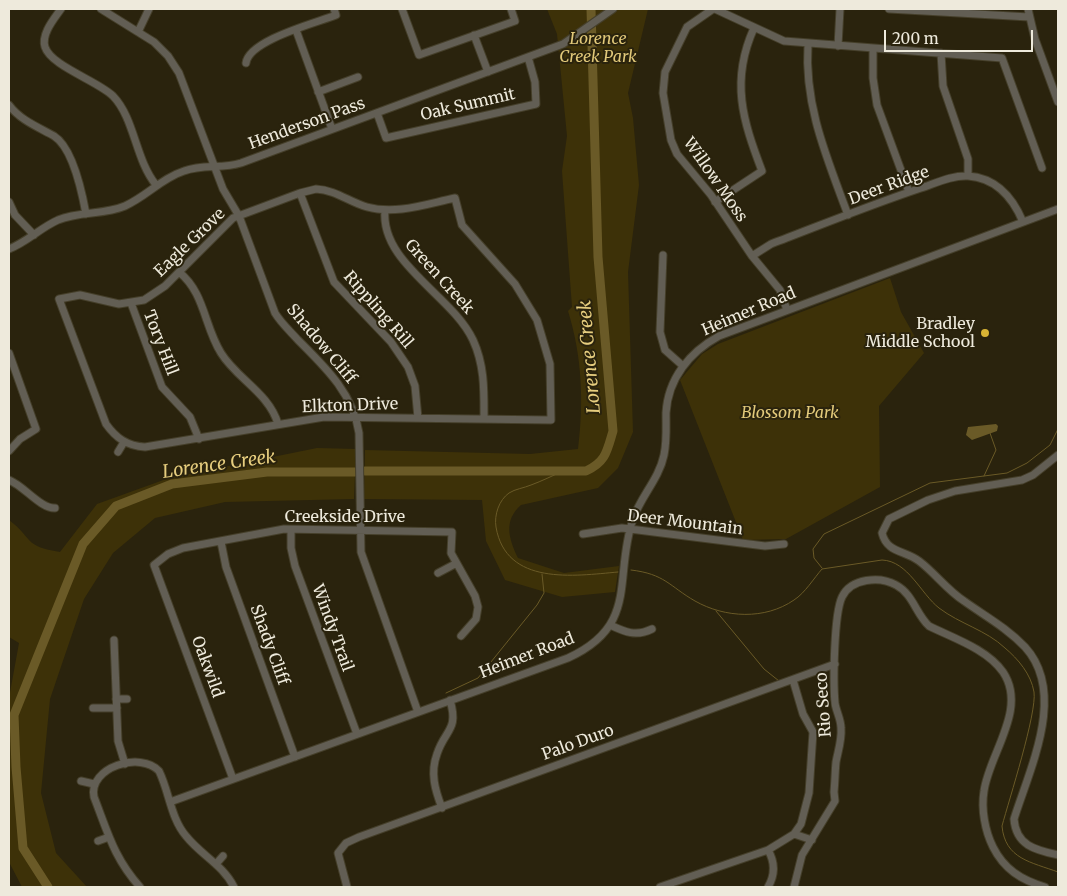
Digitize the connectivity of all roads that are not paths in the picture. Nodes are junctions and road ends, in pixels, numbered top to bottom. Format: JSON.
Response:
{"nodes":[{"id":1,"x":60,"y":9,"type":"edge"},
{"id":2,"x":101,"y":9,"type":"edge"},
{"id":3,"x":149,"y":9,"type":"edge"},
{"id":4,"x":402,"y":9,"type":"edge"},
{"id":5,"x":511,"y":9,"type":"edge"},
{"id":6,"x":613,"y":9,"type":"edge"},
{"id":7,"x":714,"y":9,"type":"edge"},
{"id":8,"x":840,"y":9,"type":"edge"},
{"id":9,"x":889,"y":9,"type":"edge"},
{"id":10,"x":1028,"y":9,"type":"edge"},
{"id":11,"x":968,"y":11,"type":"edge"},
{"id":12,"x":335,"y":12,"type":"edge"},
{"id":13,"x":1029,"y":17,"type":"junction"},
{"id":14,"x":754,"y":28,"type":"junction"},
{"id":15,"x":296,"y":30,"type":"junction"},
{"id":16,"x":138,"y":32,"type":"junction"},
{"id":17,"x":474,"y":35,"type":"junction"},
{"id":18,"x":808,"y":44,"type":"junction"},
{"id":19,"x":838,"y":46,"type":"junction"},
{"id":20,"x":873,"y":49,"type":"junction"},
{"id":21,"x":941,"y":53,"type":"junction"},
{"id":22,"x":528,"y":57,"type":"junction"},
{"id":23,"x":246,"y":63,"type":"dead end"},
{"id":24,"x":488,"y":72,"type":"junction"},
{"id":25,"x":358,"y":77,"type":"dead end"},
{"id":26,"x":318,"y":92,"type":"junction"},
{"id":27,"x":1058,"y":102,"type":"edge"},
{"id":28,"x":9,"y":105,"type":"edge"},
{"id":29,"x":377,"y":113,"type":"junction"},
{"id":30,"x":332,"y":129,"type":"junction"},
{"id":31,"x":215,"y":167,"type":"junction"},
{"id":32,"x":1042,"y":168,"type":"dead end"},
{"id":33,"x":968,"y":176,"type":"junction"},
{"id":34,"x":156,"y":185,"type":"junction"},
{"id":35,"x":910,"y":192,"type":"junction"},
{"id":36,"x":300,"y":193,"type":"junction"},
{"id":37,"x":715,"y":202,"type":"junction"},
{"id":38,"x":9,"y":206,"type":"edge"},
{"id":39,"x":1058,"y":209,"type":"edge"},
{"id":40,"x":385,"y":210,"type":"junction"},
{"id":41,"x":86,"y":214,"type":"junction"},
{"id":42,"x":848,"y":215,"type":"junction"},
{"id":43,"x":239,"y":216,"type":"junction"},
{"id":44,"x":1023,"y":222,"type":"junction"},
{"id":45,"x":34,"y":235,"type":"junction"},
{"id":46,"x":9,"y":249,"type":"edge"},
{"id":47,"x":663,"y":255,"type":"dead end"},
{"id":48,"x":752,"y":256,"type":"junction"},
{"id":49,"x":178,"y":272,"type":"junction"},
{"id":50,"x":131,"y":303,"type":"junction"},
{"id":51,"x":787,"y":310,"type":"junction"},
{"id":52,"x":9,"y":353,"type":"edge"},
{"id":53,"x":683,"y":366,"type":"junction"},
{"id":54,"x":11,"y":367,"type":"edge"},
{"id":55,"x":356,"y":418,"type":"junction"},
{"id":56,"x":418,"y":418,"type":"junction"},
{"id":57,"x":484,"y":420,"type":"junction"},
{"id":58,"x":551,"y":420,"type":"joint"},
{"id":59,"x":278,"y":424,"type":"junction"},
{"id":60,"x":200,"y":439,"type":"junction"},
{"id":61,"x":124,"y":442,"type":"junction"},
{"id":62,"x":9,"y":451,"type":"edge"},
{"id":63,"x":118,"y":452,"type":"dead end"},
{"id":64,"x":1058,"y":455,"type":"edge"},
{"id":65,"x":9,"y":480,"type":"edge"},
{"id":66,"x":55,"y":508,"type":"dead end"},
{"id":67,"x":630,"y":529,"type":"junction"},
{"id":68,"x":291,"y":530,"type":"junction"},
{"id":69,"x":359,"y":530,"type":"junction"},
{"id":70,"x":583,"y":534,"type":"dead end"},
{"id":71,"x":221,"y":542,"type":"junction"},
{"id":72,"x":784,"y":544,"type":"dead end"},
{"id":73,"x":455,"y":564,"type":"junction"},
{"id":74,"x":154,"y":565,"type":"joint"},
{"id":75,"x":438,"y":573,"type":"dead end"},
{"id":76,"x":610,"y":625,"type":"junction"},
{"id":77,"x":652,"y":629,"type":"dead end"},
{"id":78,"x":461,"y":636,"type":"dead end"},
{"id":79,"x":114,"y":640,"type":"dead end"},
{"id":80,"x":835,"y":664,"type":"junction"},
{"id":81,"x":793,"y":680,"type":"junction"},
{"id":82,"x":127,"y":699,"type":"dead end"},
{"id":83,"x":450,"y":700,"type":"junction"},
{"id":84,"x":117,"y":704,"type":"junction"},
{"id":85,"x":93,"y":708,"type":"dead end"},
{"id":86,"x":418,"y":712,"type":"junction"},
{"id":87,"x":357,"y":734,"type":"junction"},
{"id":88,"x":295,"y":757,"type":"junction"},
{"id":89,"x":125,"y":764,"type":"junction"},
{"id":90,"x":233,"y":779,"type":"junction"},
{"id":91,"x":81,"y":781,"type":"dead end"},
{"id":92,"x":94,"y":784,"type":"junction"},
{"id":93,"x":170,"y":802,"type":"junction"},
{"id":94,"x":442,"y":808,"type":"junction"},
{"id":95,"x":794,"y":834,"type":"junction"},
{"id":96,"x":109,"y":837,"type":"junction"},
{"id":97,"x":812,"y":840,"type":"junction"},
{"id":98,"x":98,"y":841,"type":"dead end"},
{"id":99,"x":768,"y":850,"type":"junction"},
{"id":100,"x":1058,"y":855,"type":"edge"},
{"id":101,"x":223,"y":856,"type":"dead end"},
{"id":102,"x":216,"y":864,"type":"junction"},
{"id":103,"x":140,"y":887,"type":"edge"},
{"id":104,"x":234,"y":887,"type":"edge"},
{"id":105,"x":347,"y":887,"type":"edge"},
{"id":106,"x":660,"y":887,"type":"edge"},
{"id":107,"x":768,"y":887,"type":"edge"},
{"id":108,"x":794,"y":887,"type":"edge"},
{"id":109,"x":1045,"y":887,"type":"edge"}],
"edges":[{"from":1,"to":34,"type":"street"},
{"from":2,"to":16,"type":"street","name":"Shadow Cliff"},
{"from":3,"to":16,"type":"street"},
{"from":4,"to":17,"type":"street"},
{"from":5,"to":17,"type":"street"},
{"from":6,"to":22,"type":"street","name":"Henderson Pass"},
{"from":7,"to":14,"type":"street"},
{"from":7,"to":37,"type":"street","name":"Willow Moss"},
{"from":8,"to":19,"type":"street"},
{"from":9,"to":11,"type":"street"},
{"from":10,"to":13,"type":"street"},
{"from":11,"to":13,"type":"street"},
{"from":12,"to":15,"type":"street"},
{"from":13,"to":27,"type":"street"},
{"from":14,"to":18,"type":"street"},
{"from":14,"to":37,"type":"street"},
{"from":15,"to":23,"type":"street"},
{"from":15,"to":26,"type":"street"},
{"from":16,"to":31,"type":"street","name":"Shadow Cliff"},
{"from":17,"to":24,"type":"street"},
{"from":18,"to":19,"type":"street"},
{"from":18,"to":42,"type":"street"},
{"from":19,"to":20,"type":"street"},
{"from":20,"to":21,"type":"street"},
{"from":20,"to":35,"type":"street"},
{"from":21,"to":32,"type":"street"},
{"from":21,"to":33,"type":"street"},
{"from":22,"to":24,"type":"street","name":"Henderson Pass"},
{"from":22,"to":29,"type":"street","name":"Oak Summit"},
{"from":24,"to":29,"type":"street","name":"Henderson Pass"},
{"from":25,"to":26,"type":"street"},
{"from":26,"to":30,"type":"street"},
{"from":28,"to":41,"type":"street"},
{"from":29,"to":30,"type":"street","name":"Henderson Pass"},
{"from":30,"to":31,"type":"street","name":"Henderson Pass"},
{"from":31,"to":34,"type":"street","name":"Henderson Pass"},
{"from":31,"to":43,"type":"street","name":"Shadow Cliff"},
{"from":33,"to":35,"type":"street","name":"Deer Ridge"},
{"from":33,"to":44,"type":"street","name":"Deer Ridge"},
{"from":34,"to":41,"type":"street","name":"Henderson Pass"},
{"from":35,"to":42,"type":"street","name":"Deer Ridge"},
{"from":36,"to":40,"type":"street","name":"Eagle Grove"},
{"from":36,"to":43,"type":"street","name":"Eagle Grove"},
{"from":36,"to":56,"type":"street","name":"Rippling Rill"},
{"from":37,"to":48,"type":"street","name":"Willow Moss"},
{"from":38,"to":45,"type":"street"},
{"from":39,"to":44,"type":"street","name":"Heimer Road"},
{"from":40,"to":57,"type":"street","name":"Green Creek"},
{"from":40,"to":58,"type":"street","name":"Eagle Grove"},
{"from":41,"to":45,"type":"street","name":"Henderson Pass"},
{"from":42,"to":48,"type":"street","name":"Deer Ridge"},
{"from":43,"to":49,"type":"street","name":"Eagle Grove"},
{"from":43,"to":55,"type":"street","name":"Shadow Cliff"},
{"from":44,"to":51,"type":"street","name":"Heimer Road"},
{"from":45,"to":46,"type":"street","name":"Henderson Pass"},
{"from":47,"to":53,"type":"street"},
{"from":48,"to":51,"type":"street","name":"Willow Moss"},
{"from":49,"to":50,"type":"street","name":"Eagle Grove"},
{"from":49,"to":59,"type":"street"},
{"from":50,"to":60,"type":"street","name":"Tory Hill"},
{"from":50,"to":61,"type":"street","name":"Eagle Grove"},
{"from":51,"to":53,"type":"street","name":"Heimer Road"},
{"from":52,"to":54,"type":"street"},
{"from":53,"to":67,"type":"street","name":"Heimer Road"},
{"from":54,"to":62,"type":"street"},
{"from":55,"to":56,"type":"street","name":"Elkton Drive"},
{"from":55,"to":59,"type":"street","name":"Elkton Drive"},
{"from":55,"to":69,"type":"street","name":"Shadow Cliff"},
{"from":56,"to":57,"type":"street","name":"Elkton Drive"},
{"from":57,"to":58,"type":"street","name":"Elkton Drive"},
{"from":59,"to":60,"type":"street","name":"Elkton Drive"},
{"from":60,"to":61,"type":"street","name":"Elkton Drive"},
{"from":61,"to":63,"type":"street"},
{"from":64,"to":100,"type":"street"},
{"from":65,"to":66,"type":"street"},
{"from":67,"to":70,"type":"street","name":"Deer Mountain"},
{"from":67,"to":72,"type":"street","name":"Deer Mountain"},
{"from":67,"to":76,"type":"street","name":"Heimer Road"},
{"from":68,"to":69,"type":"street","name":"Creekside Drive"},
{"from":68,"to":71,"type":"street","name":"Creekside Drive"},
{"from":68,"to":87,"type":"street","name":"Windy Trail"},
{"from":69,"to":73,"type":"street","name":"Creekside Drive"},
{"from":69,"to":86,"type":"street","name":"Shadow Cliff"},
{"from":71,"to":74,"type":"street","name":"Creekside Drive"},
{"from":71,"to":88,"type":"street","name":"Shady Cliff"},
{"from":73,"to":75,"type":"street"},
{"from":73,"to":78,"type":"street"},
{"from":74,"to":90,"type":"street","name":"Oakwild"},
{"from":76,"to":77,"type":"street"},
{"from":76,"to":83,"type":"street","name":"Heimer Road"},
{"from":79,"to":84,"type":"street"},
{"from":80,"to":81,"type":"street","name":"Palo Duro"},
{"from":80,"to":97,"type":"street","name":"Rio Seco"},
{"from":80,"to":109,"type":"street","name":"Rio Seco"},
{"from":81,"to":94,"type":"street","name":"Palo Duro"},
{"from":81,"to":95,"type":"street","name":"Rio Seco"},
{"from":82,"to":84,"type":"street"},
{"from":83,"to":86,"type":"street","name":"Heimer Road"},
{"from":83,"to":94,"type":"street"},
{"from":84,"to":85,"type":"street"},
{"from":84,"to":89,"type":"street"},
{"from":86,"to":87,"type":"street","name":"Heimer Road"},
{"from":87,"to":88,"type":"street","name":"Heimer Road"},
{"from":88,"to":90,"type":"street","name":"Heimer Road"},
{"from":89,"to":92,"type":"street"},
{"from":89,"to":93,"type":"street"},
{"from":90,"to":93,"type":"street","name":"Heimer Road"},
{"from":91,"to":92,"type":"street"},
{"from":92,"to":96,"type":"street"},
{"from":93,"to":102,"type":"street"},
{"from":94,"to":105,"type":"street","name":"Palo Duro"},
{"from":95,"to":97,"type":"street"},
{"from":95,"to":99,"type":"street"},
{"from":96,"to":98,"type":"street"},
{"from":96,"to":103,"type":"street"},
{"from":97,"to":108,"type":"street","name":"Rio Seco"},
{"from":99,"to":106,"type":"street"},
{"from":99,"to":107,"type":"street"},
{"from":101,"to":102,"type":"street"},
{"from":102,"to":104,"type":"street"}]}
